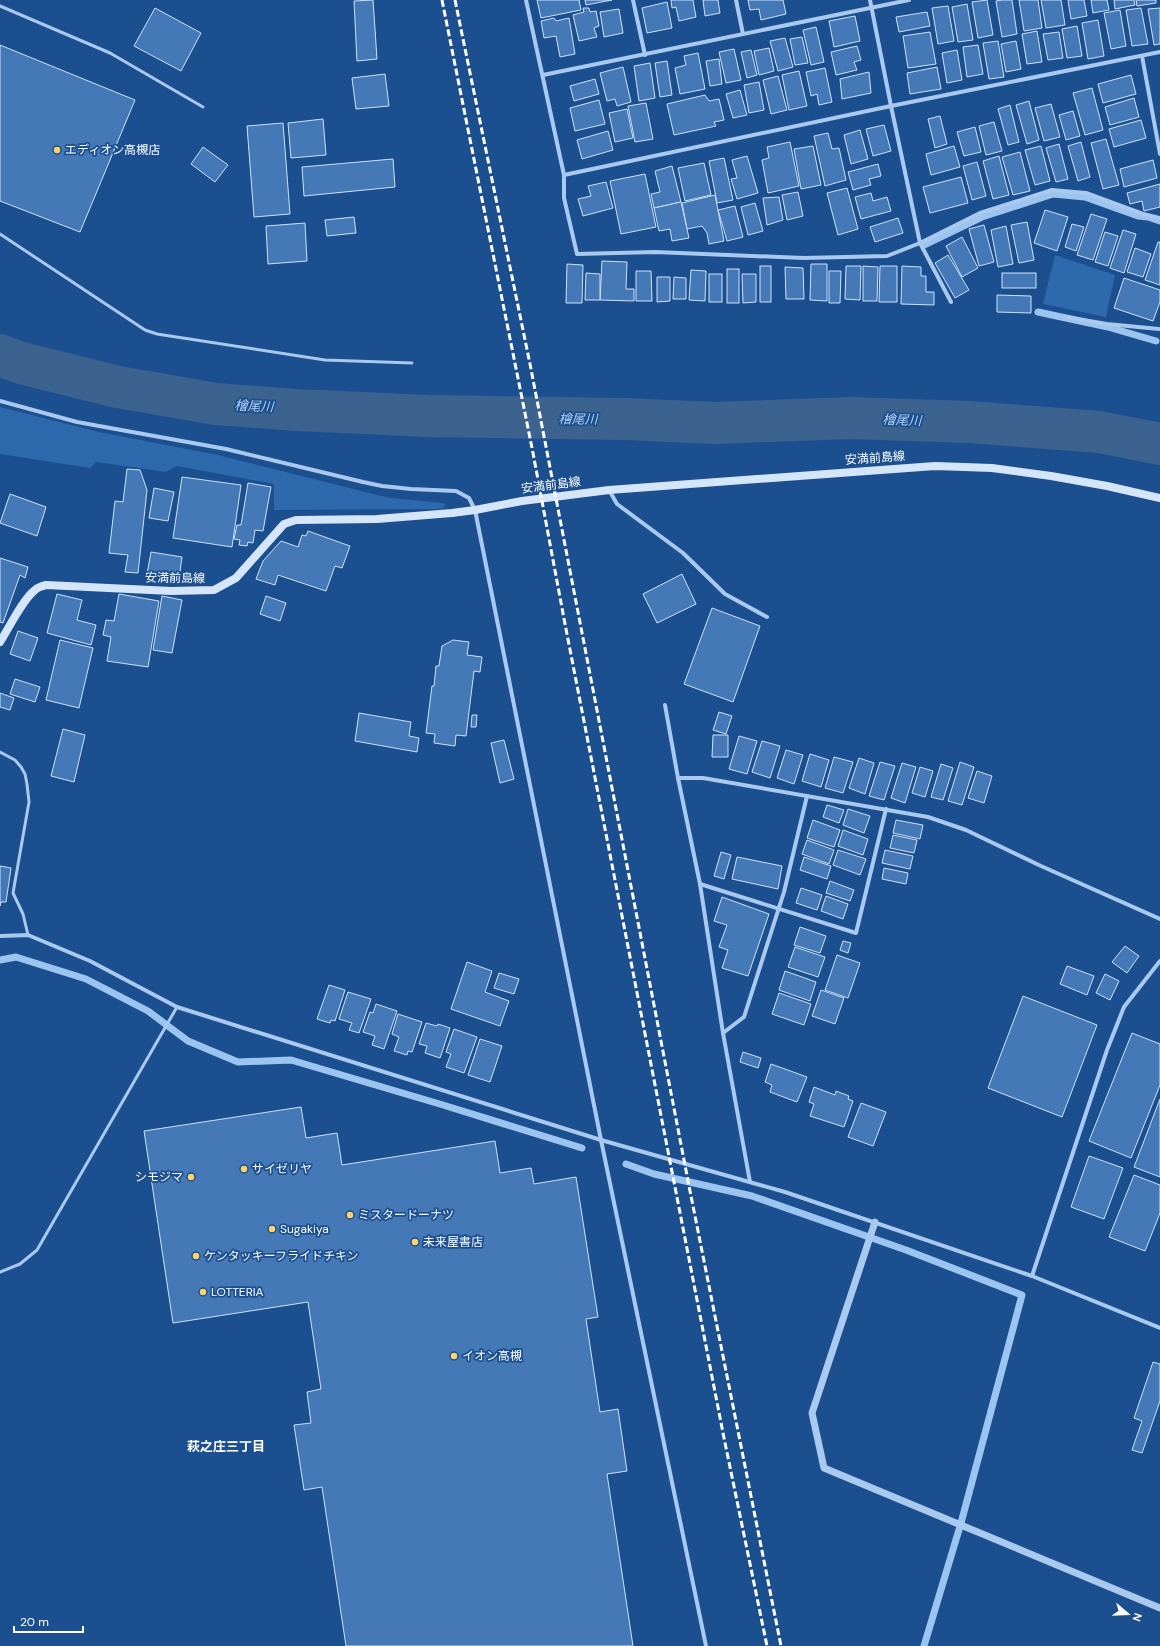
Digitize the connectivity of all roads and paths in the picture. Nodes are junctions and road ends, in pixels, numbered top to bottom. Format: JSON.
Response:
{"nodes":[{"id":1,"x":526,"y":0,"type":"edge"},
{"id":2,"x":634,"y":0,"type":"edge"},
{"id":3,"x":736,"y":0,"type":"edge"},
{"id":4,"x":870,"y":0,"type":"edge"},
{"id":5,"x":909,"y":0,"type":"edge"},
{"id":6,"x":0,"y":6,"type":"edge"},
{"id":7,"x":872,"y":8,"type":"junction"},
{"id":8,"x":743,"y":34,"type":"junction"},
{"id":9,"x":1160,"y":52,"type":"edge"},
{"id":10,"x":644,"y":55,"type":"junction"},
{"id":11,"x":1142,"y":56,"type":"junction"},
{"id":12,"x":543,"y":75,"type":"junction"},
{"id":13,"x":891,"y":106,"type":"junction"},
{"id":14,"x":203,"y":107,"type":"dead end"},
{"id":15,"x":1160,"y":154,"type":"edge"},
{"id":16,"x":564,"y":175,"type":"junction"},
{"id":17,"x":1160,"y":218,"type":"edge"},
{"id":18,"x":0,"y":234,"type":"edge"},
{"id":19,"x":920,"y":243,"type":"junction"},
{"id":20,"x":951,"y":302,"type":"dead end"},
{"id":21,"x":1065,"y":316,"type":"dead end"},
{"id":22,"x":1160,"y":328,"type":"edge"},
{"id":23,"x":412,"y":363,"type":"dead end"},
{"id":24,"x":0,"y":401,"type":"edge"},
{"id":25,"x":609,"y":490,"type":"junction"},
{"id":26,"x":1160,"y":498,"type":"edge"},
{"id":27,"x":475,"y":510,"type":"junction"},
{"id":28,"x":768,"y":617,"type":"dead end"},
{"id":29,"x":0,"y":642,"type":"edge"},
{"id":30,"x":666,"y":705,"type":"dead end"},
{"id":31,"x":0,"y":752,"type":"edge"},
{"id":32,"x":678,"y":778,"type":"junction"},
{"id":33,"x":807,"y":796,"type":"junction"},
{"id":34,"x":886,"y":809,"type":"junction"},
{"id":35,"x":700,"y":884,"type":"junction"},
{"id":36,"x":779,"y":909,"type":"junction"},
{"id":37,"x":1160,"y":919,"type":"edge"},
{"id":38,"x":28,"y":935,"type":"junction"},
{"id":39,"x":0,"y":936,"type":"edge"},
{"id":40,"x":1160,"y":961,"type":"edge"},
{"id":41,"x":177,"y":1007,"type":"junction"},
{"id":42,"x":723,"y":1033,"type":"junction"},
{"id":43,"x":601,"y":1140,"type":"junction"},
{"id":44,"x":750,"y":1182,"type":"junction"},
{"id":45,"x":875,"y":1222,"type":"junction"},
{"id":46,"x":0,"y":1272,"type":"edge"},
{"id":47,"x":1032,"y":1276,"type":"junction"},
{"id":48,"x":1160,"y":1328,"type":"edge"},
{"id":49,"x":1160,"y":1608,"type":"edge"},
{"id":50,"x":706,"y":1646,"type":"edge"}],
"edges":[{"from":1,"to":12,"type":"street"},
{"from":2,"to":10,"type":"street"},
{"from":3,"to":8,"type":"street"},
{"from":4,"to":7,"type":"street"},
{"from":5,"to":7,"type":"street"},
{"from":6,"to":14,"type":"lane"},
{"from":7,"to":8,"type":"street"},
{"from":7,"to":13,"type":"street"},
{"from":8,"to":10,"type":"street"},
{"from":9,"to":11,"type":"street"},
{"from":10,"to":12,"type":"street"},
{"from":11,"to":13,"type":"street"},
{"from":11,"to":15,"type":"street"},
{"from":12,"to":16,"type":"street"},
{"from":13,"to":16,"type":"street"},
{"from":13,"to":19,"type":"street"},
{"from":16,"to":19,"type":"street"},
{"from":17,"to":19,"type":"street"},
{"from":18,"to":23,"type":"lane"},
{"from":19,"to":20,"type":"street"},
{"from":21,"to":22,"type":"street"},
{"from":24,"to":27,"type":"street"},
{"from":25,"to":26,"type":"main road","name":"安満前島線"},
{"from":25,"to":27,"type":"main road","name":"安満前島線"},
{"from":25,"to":28,"type":"street"},
{"from":27,"to":29,"type":"main road","name":"安満前島線"},
{"from":27,"to":43,"type":"street"},
{"from":30,"to":32,"type":"street"},
{"from":31,"to":38,"type":"lane"},
{"from":32,"to":33,"type":"street"},
{"from":32,"to":35,"type":"street"},
{"from":33,"to":34,"type":"street"},
{"from":33,"to":36,"type":"street"},
{"from":34,"to":36,"type":"street"},
{"from":34,"to":37,"type":"street"},
{"from":35,"to":36,"type":"street"},
{"from":35,"to":42,"type":"street"},
{"from":36,"to":42,"type":"street"},
{"from":38,"to":39,"type":"street"},
{"from":38,"to":41,"type":"street"},
{"from":40,"to":47,"type":"street"},
{"from":41,"to":43,"type":"street"},
{"from":41,"to":46,"type":"lane"},
{"from":42,"to":44,"type":"street"},
{"from":43,"to":44,"type":"street"},
{"from":43,"to":50,"type":"street"},
{"from":44,"to":45,"type":"street"},
{"from":45,"to":47,"type":"street"},
{"from":45,"to":49,"type":"street"},
{"from":47,"to":48,"type":"street"}]}
